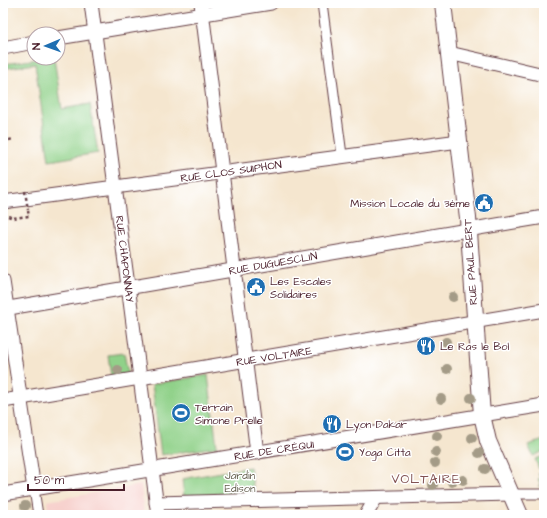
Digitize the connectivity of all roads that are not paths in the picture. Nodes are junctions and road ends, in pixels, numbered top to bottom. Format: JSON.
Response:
{"nodes":[{"id":1,"x":92,"y":3,"type":"edge"},
{"id":2,"x":271,"y":3,"type":"edge"},
{"id":3,"x":322,"y":3,"type":"edge"},
{"id":4,"x":443,"y":3,"type":"edge"},
{"id":5,"x":202,"y":9,"type":"edge"},
{"id":6,"x":95,"y":32,"type":"junction"},
{"id":7,"x":66,"y":37,"type":"edge"},
{"id":8,"x":26,"y":44,"type":"edge"},
{"id":9,"x":3,"y":48,"type":"edge"},
{"id":10,"x":449,"y":53,"type":"junction"},
{"id":11,"x":544,"y":75,"type":"edge"},
{"id":12,"x":459,"y":141,"type":"junction"},
{"id":13,"x":342,"y":155,"type":"junction"},
{"id":14,"x":222,"y":172,"type":"junction"},
{"id":15,"x":115,"y":187,"type":"junction"},
{"id":16,"x":3,"y":202,"type":"edge"},
{"id":17,"x":544,"y":217,"type":"edge"},
{"id":18,"x":468,"y":230,"type":"junction"},
{"id":19,"x":234,"y":270,"type":"junction"},
{"id":20,"x":3,"y":282,"type":"edge"},
{"id":21,"x":128,"y":287,"type":"junction"},
{"id":22,"x":5,"y":309,"type":"edge"},
{"id":23,"x":544,"y":310,"type":"edge"},
{"id":24,"x":475,"y":322,"type":"junction"},
{"id":25,"x":246,"y":361,"type":"junction"},
{"id":26,"x":140,"y":377,"type":"junction"},
{"id":27,"x":20,"y":399,"type":"junction"},
{"id":28,"x":3,"y":401,"type":"edge"},
{"id":29,"x":544,"y":405,"type":"edge"},
{"id":30,"x":482,"y":415,"type":"junction"},
{"id":31,"x":257,"y":453,"type":"junction"},
{"id":32,"x":152,"y":470,"type":"junction"},
{"id":33,"x":34,"y":489,"type":"junction"},
{"id":34,"x":3,"y":494,"type":"edge"},
{"id":35,"x":510,"y":494,"type":"junction"},
{"id":36,"x":544,"y":494,"type":"edge"},
{"id":37,"x":376,"y":498,"type":"junction"},
{"id":38,"x":157,"y":509,"type":"edge"},
{"id":39,"x":38,"y":515,"type":"edge"},
{"id":40,"x":366,"y":515,"type":"edge"},
{"id":41,"x":520,"y":515,"type":"edge"}],
"edges":[{"from":1,"to":6,"type":"street","name":"RUE CHAPONNAY"},
{"from":2,"to":5,"type":"street"},
{"from":3,"to":13,"type":"street"},
{"from":4,"to":10,"type":"street","name":"RUE PAUL BERT"},
{"from":5,"to":6,"type":"street"},
{"from":5,"to":14,"type":"street"},
{"from":6,"to":7,"type":"street"},
{"from":6,"to":15,"type":"street","name":"RUE CHAPONNAY"},
{"from":8,"to":9,"type":"street"},
{"from":10,"to":11,"type":"street"},
{"from":10,"to":12,"type":"street","name":"RUE PAUL BERT"},
{"from":12,"to":13,"type":"street","name":"RUE CLOS SUIPHON"},
{"from":12,"to":18,"type":"street","name":"RUE PAUL BERT"},
{"from":13,"to":14,"type":"street","name":"RUE CLOS SUIPHON"},
{"from":14,"to":15,"type":"street","name":"RUE CLOS SUIPHON"},
{"from":14,"to":19,"type":"street"},
{"from":15,"to":16,"type":"street","name":"RUE CLOS SUIPHON"},
{"from":15,"to":21,"type":"street","name":"RUE CHAPONNAY"},
{"from":17,"to":18,"type":"street","name":"RUE DUGUESCLIN"},
{"from":18,"to":19,"type":"street","name":"RUE DUGUESCLIN"},
{"from":18,"to":24,"type":"street","name":"RUE PAUL BERT"},
{"from":19,"to":21,"type":"street","name":"RUE DUGUESCLIN"},
{"from":19,"to":25,"type":"street"},
{"from":20,"to":22,"type":"street"},
{"from":21,"to":22,"type":"street","name":"RUE DUGUESCLIN"},
{"from":21,"to":26,"type":"street","name":"RUE CHAPONNAY"},
{"from":22,"to":27,"type":"street"},
{"from":23,"to":24,"type":"street","name":"RUE VOLTAIRE"},
{"from":24,"to":25,"type":"street","name":"RUE VOLTAIRE"},
{"from":24,"to":30,"type":"street","name":"RUE PAUL BERT"},
{"from":25,"to":26,"type":"street","name":"RUE VOLTAIRE"},
{"from":25,"to":31,"type":"street"},
{"from":26,"to":27,"type":"street","name":"RUE VOLTAIRE"},
{"from":26,"to":32,"type":"street","name":"RUE CHAPONNAY"},
{"from":27,"to":28,"type":"street","name":"RUE VOLTAIRE"},
{"from":27,"to":33,"type":"street"},
{"from":29,"to":30,"type":"street","name":"RUE DE CRÉQUI"},
{"from":30,"to":31,"type":"street","name":"RUE DE CRÉQUI"},
{"from":30,"to":35,"type":"street","name":"RUE PAUL BERT"},
{"from":31,"to":32,"type":"street","name":"RUE DE CRÉQUI"},
{"from":32,"to":33,"type":"street","name":"RUE DE CRÉQUI"},
{"from":32,"to":38,"type":"street","name":"RUE CHAPONNAY"},
{"from":33,"to":34,"type":"street","name":"RUE DE CRÉQUI"},
{"from":33,"to":39,"type":"street"},
{"from":35,"to":36,"type":"street"},
{"from":35,"to":37,"type":"street"},
{"from":35,"to":41,"type":"street","name":"RUE PAUL BERT"},
{"from":37,"to":38,"type":"street"},
{"from":37,"to":40,"type":"street"}]}
